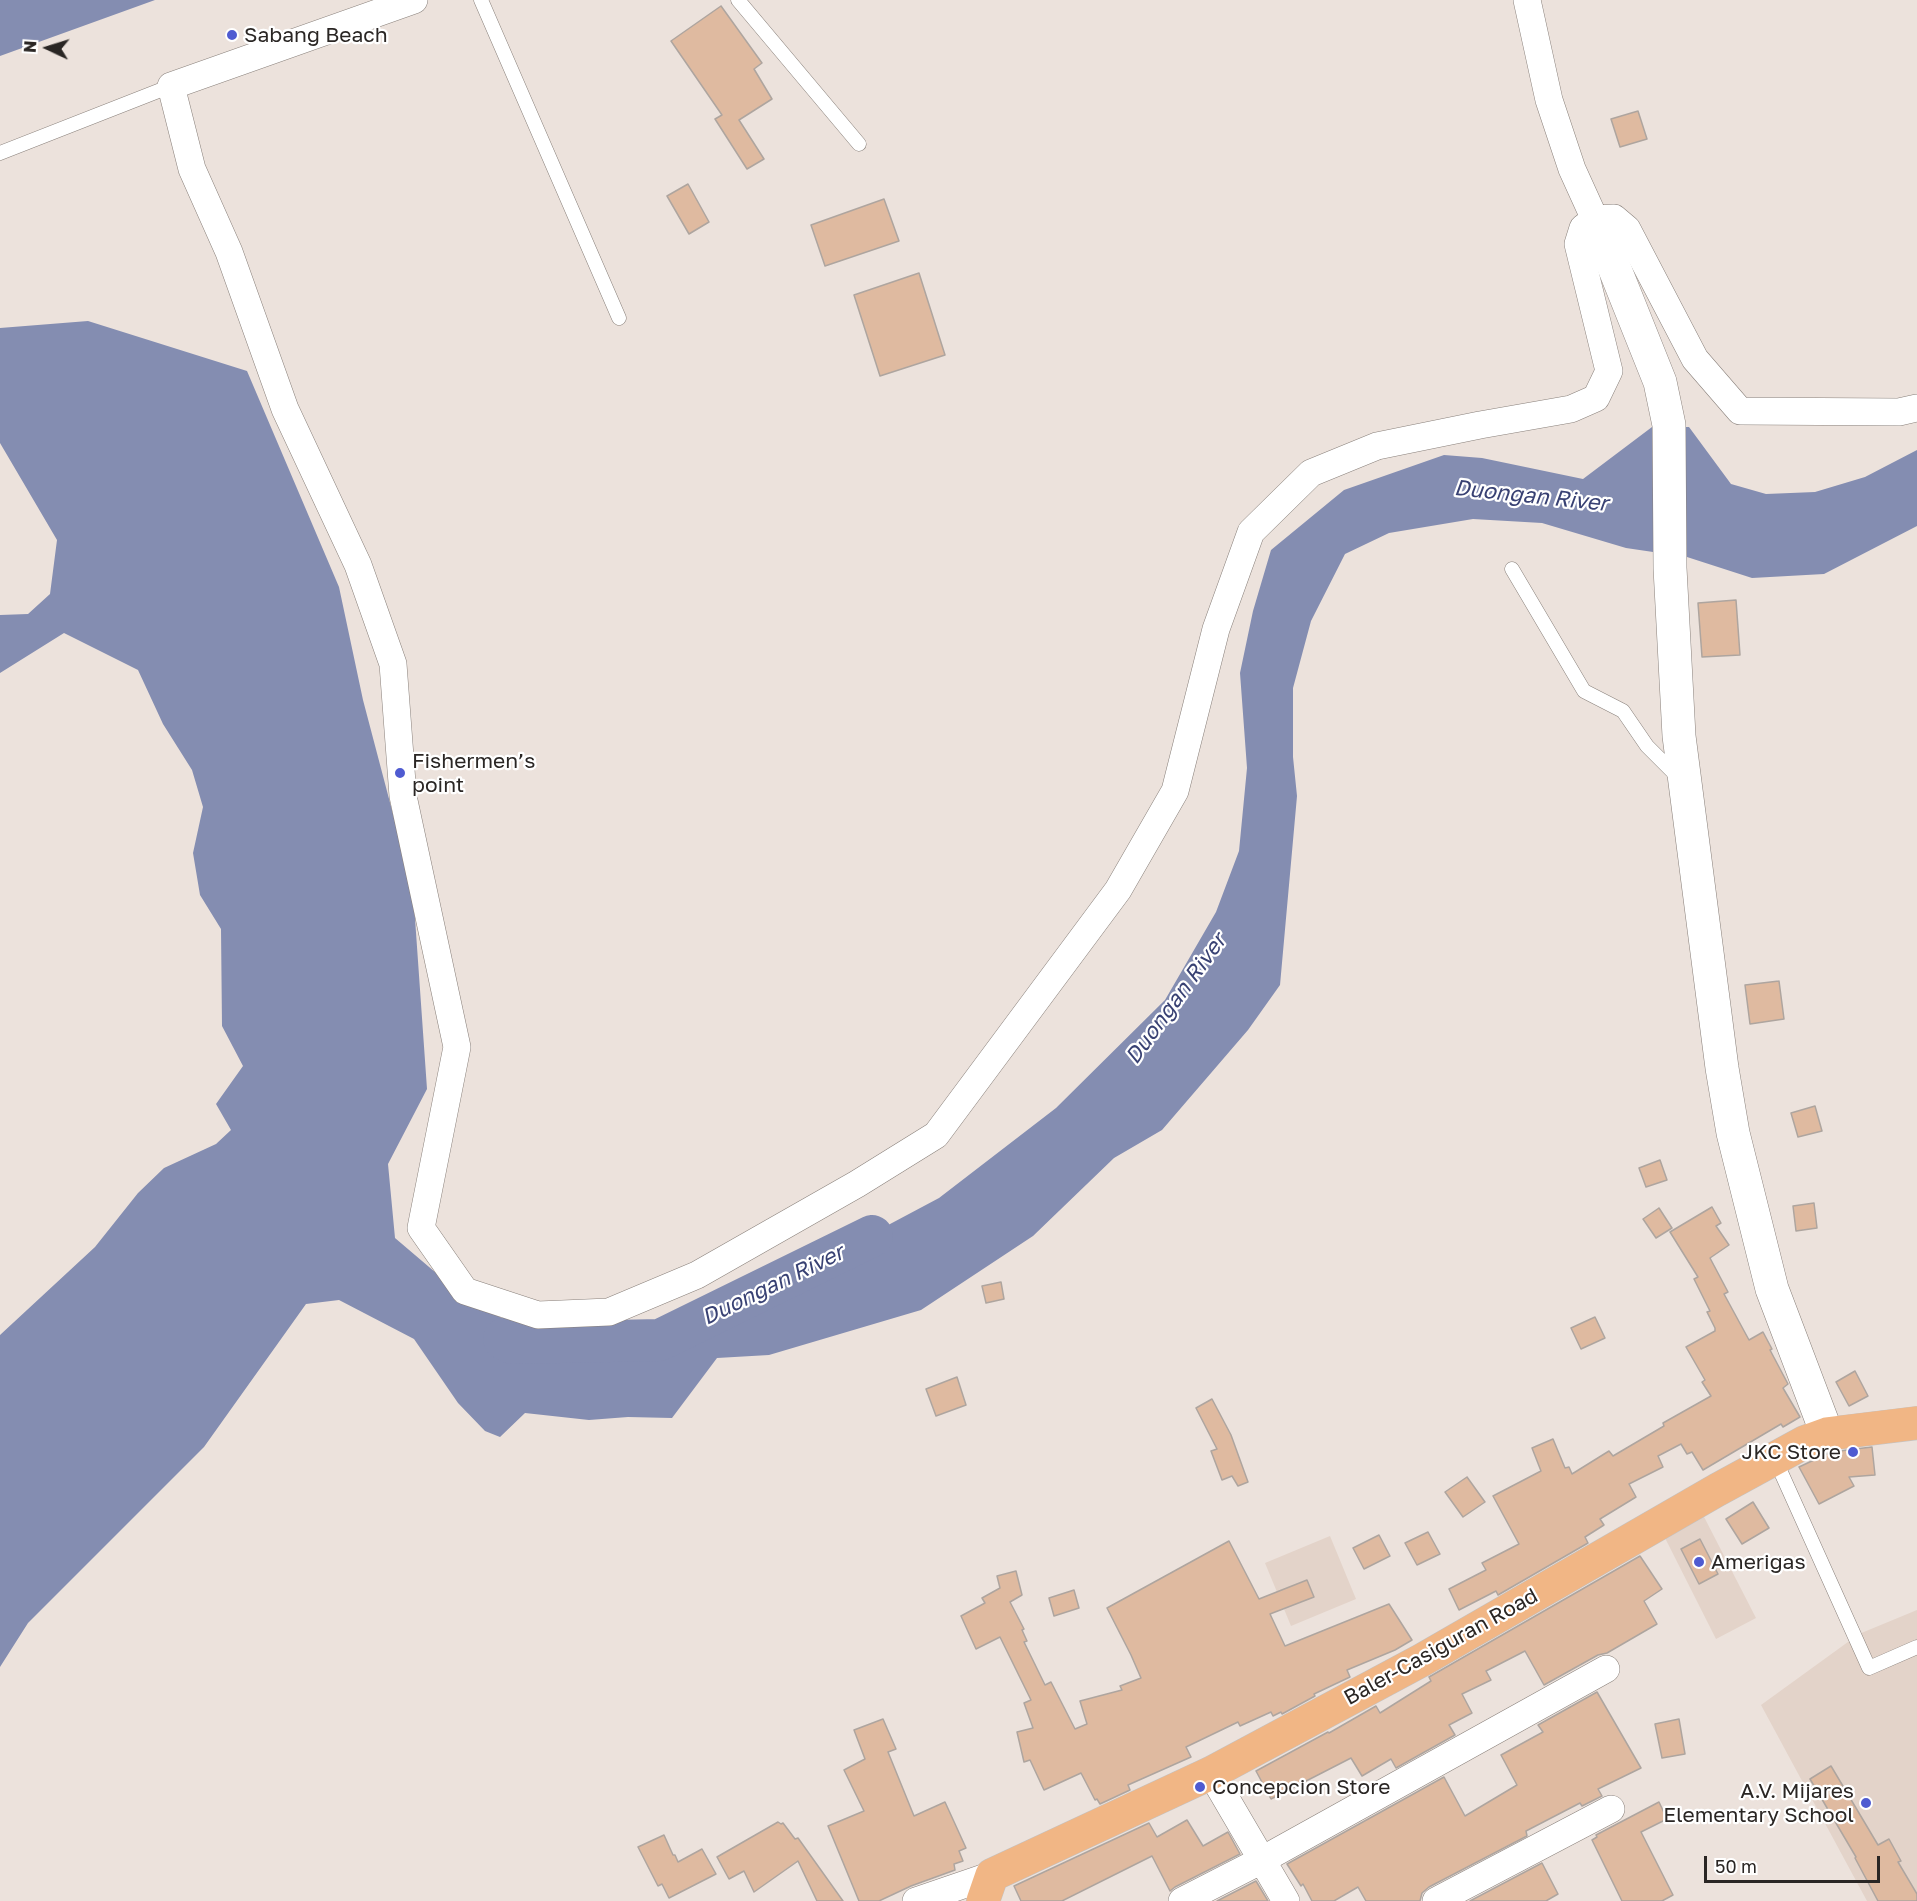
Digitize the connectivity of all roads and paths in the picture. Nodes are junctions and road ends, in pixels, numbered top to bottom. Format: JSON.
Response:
{"nodes":[{"id":1,"x":414,"y":0,"type":"edge"},
{"id":2,"x":481,"y":0,"type":"edge"},
{"id":3,"x":738,"y":0,"type":"edge"},
{"id":4,"x":1527,"y":0,"type":"edge"},
{"id":5,"x":171,"y":86,"type":"junction"},
{"id":6,"x":860,"y":144,"type":"dead end"},
{"id":7,"x":0,"y":153,"type":"edge"},
{"id":8,"x":1600,"y":230,"type":"junction"},
{"id":9,"x":619,"y":318,"type":"dead end"},
{"id":10,"x":1917,"y":408,"type":"edge"},
{"id":11,"x":1512,"y":569,"type":"dead end"},
{"id":12,"x":1685,"y":784,"type":"junction"},
{"id":13,"x":1917,"y":1423,"type":"edge"},
{"id":14,"x":1827,"y":1434,"type":"junction"},
{"id":15,"x":1775,"y":1459,"type":"junction"},
{"id":16,"x":1917,"y":1647,"type":"edge"},
{"id":17,"x":1606,"y":1669,"type":"dead end"},
{"id":18,"x":1211,"y":1773,"type":"junction"},
{"id":19,"x":1611,"y":1809,"type":"dead end"},
{"id":20,"x":1262,"y":1860,"type":"junction"},
{"id":21,"x":988,"y":1888,"type":"edge"},
{"id":22,"x":916,"y":1901,"type":"edge"},
{"id":23,"x":1182,"y":1901,"type":"edge"},
{"id":24,"x":1286,"y":1901,"type":"edge"},
{"id":25,"x":1436,"y":1901,"type":"edge"}],
"edges":[{"from":1,"to":5,"type":"street"},
{"from":2,"to":9,"type":"lane"},
{"from":3,"to":6,"type":"lane"},
{"from":4,"to":8,"type":"street"},
{"from":5,"to":7,"type":"lane"},
{"from":5,"to":8,"type":"street"},
{"from":8,"to":10,"type":"street"},
{"from":8,"to":12,"type":"street"},
{"from":11,"to":12,"type":"lane"},
{"from":12,"to":14,"type":"street"},
{"from":13,"to":14,"type":"main road","name":"Baler-Casiguran Road"},
{"from":14,"to":15,"type":"main road","name":"Baler-Casiguran Road"},
{"from":15,"to":16,"type":"lane"},
{"from":15,"to":18,"type":"main road","name":"Baler-Casiguran Road"},
{"from":17,"to":20,"type":"street"},
{"from":18,"to":20,"type":"street"},
{"from":18,"to":21,"type":"main road","name":"Baler-Casiguran Road"},
{"from":19,"to":25,"type":"street"},
{"from":20,"to":23,"type":"street"},
{"from":20,"to":24,"type":"street"},
{"from":21,"to":22,"type":"street"}]}
